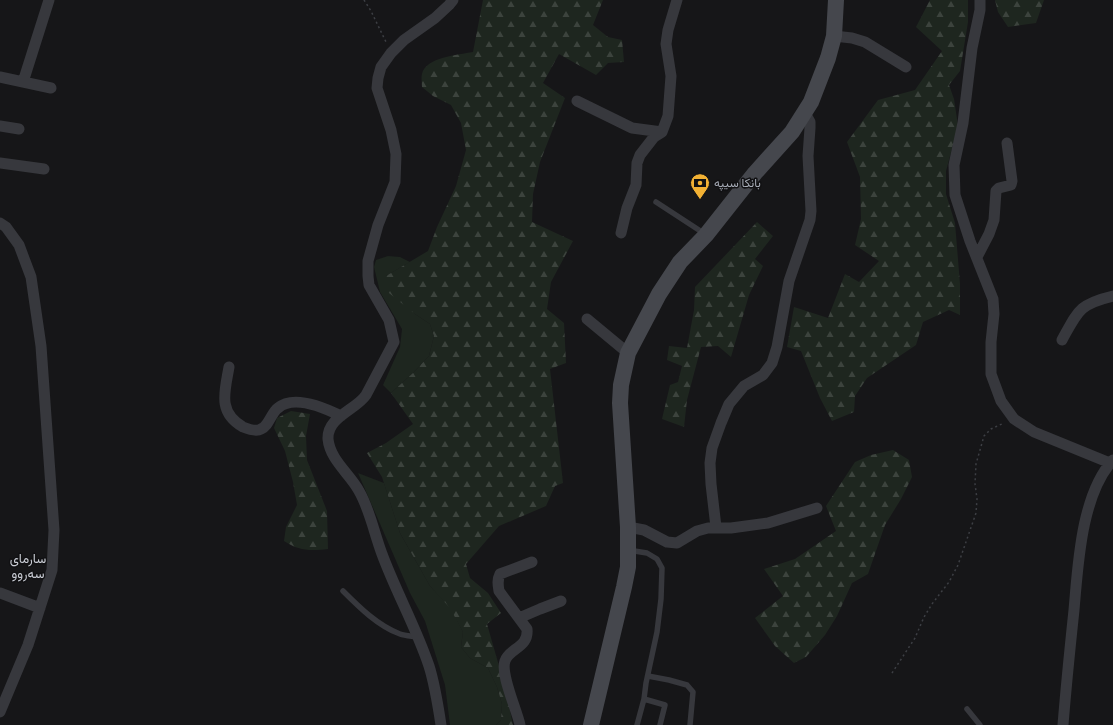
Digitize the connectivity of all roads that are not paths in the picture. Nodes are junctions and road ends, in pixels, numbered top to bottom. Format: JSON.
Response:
{"nodes":[{"id":1,"x":49,"y":0,"type":"edge"},
{"id":2,"x":454,"y":0,"type":"edge"},
{"id":3,"x":677,"y":0,"type":"edge"},
{"id":4,"x":836,"y":0,"type":"edge"},
{"id":5,"x":980,"y":0,"type":"edge"},
{"id":6,"x":834,"y":36,"type":"junction"},
{"id":7,"x":906,"y":67,"type":"dead end"},
{"id":8,"x":0,"y":76,"type":"edge"},
{"id":9,"x":22,"y":82,"type":"junction"},
{"id":10,"x":51,"y":88,"type":"dead end"},
{"id":11,"x":577,"y":101,"type":"dead end"},
{"id":12,"x":805,"y":113,"type":"junction"},
{"id":13,"x":0,"y":126,"type":"edge"},
{"id":14,"x":19,"y":129,"type":"dead end"},
{"id":15,"x":662,"y":132,"type":"junction"},
{"id":16,"x":1007,"y":143,"type":"dead end"},
{"id":17,"x":0,"y":163,"type":"edge"},
{"id":18,"x":44,"y":169,"type":"dead end"},
{"id":19,"x":656,"y":202,"type":"dead end"},
{"id":20,"x":0,"y":223,"type":"edge"},
{"id":21,"x":621,"y":233,"type":"dead end"},
{"id":22,"x":706,"y":235,"type":"junction"},
{"id":23,"x":977,"y":257,"type":"junction"},
{"id":24,"x":1113,"y":296,"type":"edge"},
{"id":25,"x":587,"y":319,"type":"dead end"},
{"id":26,"x":1062,"y":340,"type":"dead end"},
{"id":27,"x":628,"y":353,"type":"junction"},
{"id":28,"x":229,"y":367,"type":"dead end"},
{"id":29,"x":341,"y":416,"type":"junction"},
{"id":30,"x":1112,"y":461,"type":"edge"},
{"id":31,"x":817,"y":508,"type":"dead end"},
{"id":32,"x":628,"y":527,"type":"junction"},
{"id":33,"x":716,"y":527,"type":"junction"},
{"id":34,"x":628,"y":550,"type":"junction"},
{"id":35,"x":532,"y":562,"type":"dead end"},
{"id":36,"x":343,"y":591,"type":"dead end"},
{"id":37,"x":0,"y":593,"type":"edge"},
{"id":38,"x":561,"y":601,"type":"dead end"},
{"id":39,"x":40,"y":608,"type":"junction"},
{"id":40,"x":519,"y":618,"type":"junction"},
{"id":41,"x":419,"y":637,"type":"junction"},
{"id":42,"x":648,"y":676,"type":"junction"},
{"id":43,"x":644,"y":699,"type":"junction"},
{"id":44,"x":967,"y":709,"type":"dead end"},
{"id":45,"x":0,"y":712,"type":"edge"},
{"id":46,"x":441,"y":725,"type":"edge"},
{"id":47,"x":520,"y":725,"type":"edge"},
{"id":48,"x":591,"y":725,"type":"edge"},
{"id":49,"x":637,"y":725,"type":"edge"},
{"id":50,"x":660,"y":725,"type":"edge"},
{"id":51,"x":690,"y":725,"type":"edge"},
{"id":52,"x":980,"y":725,"type":"edge"},
{"id":53,"x":1063,"y":725,"type":"edge"}],
"edges":[{"from":1,"to":9,"type":"street"},
{"from":2,"to":29,"type":"street"},
{"from":3,"to":15,"type":"street"},
{"from":4,"to":6,"type":"street"},
{"from":5,"to":23,"type":"street"},
{"from":6,"to":7,"type":"street"},
{"from":6,"to":12,"type":"street"},
{"from":8,"to":9,"type":"street"},
{"from":9,"to":10,"type":"street"},
{"from":11,"to":15,"type":"street"},
{"from":12,"to":22,"type":"street"},
{"from":12,"to":33,"type":"street"},
{"from":13,"to":14,"type":"street"},
{"from":15,"to":21,"type":"street"},
{"from":16,"to":23,"type":"street"},
{"from":17,"to":18,"type":"street"},
{"from":19,"to":22,"type":"lane"},
{"from":20,"to":39,"type":"street"},
{"from":22,"to":27,"type":"street"},
{"from":23,"to":30,"type":"street"},
{"from":24,"to":26,"type":"street"},
{"from":25,"to":27,"type":"street"},
{"from":27,"to":32,"type":"street"},
{"from":28,"to":29,"type":"street"},
{"from":29,"to":41,"type":"street"},
{"from":30,"to":53,"type":"street"},
{"from":31,"to":33,"type":"street"},
{"from":32,"to":33,"type":"street"},
{"from":32,"to":34,"type":"street"},
{"from":34,"to":42,"type":"lane"},
{"from":34,"to":48,"type":"street"},
{"from":35,"to":40,"type":"street"},
{"from":36,"to":41,"type":"lane"},
{"from":37,"to":39,"type":"street"},
{"from":38,"to":40,"type":"street"},
{"from":39,"to":45,"type":"street"},
{"from":40,"to":47,"type":"street"},
{"from":41,"to":46,"type":"street"},
{"from":42,"to":43,"type":"lane"},
{"from":42,"to":51,"type":"lane"},
{"from":43,"to":49,"type":"lane"},
{"from":43,"to":50,"type":"lane"},
{"from":44,"to":52,"type":"lane"}]}
